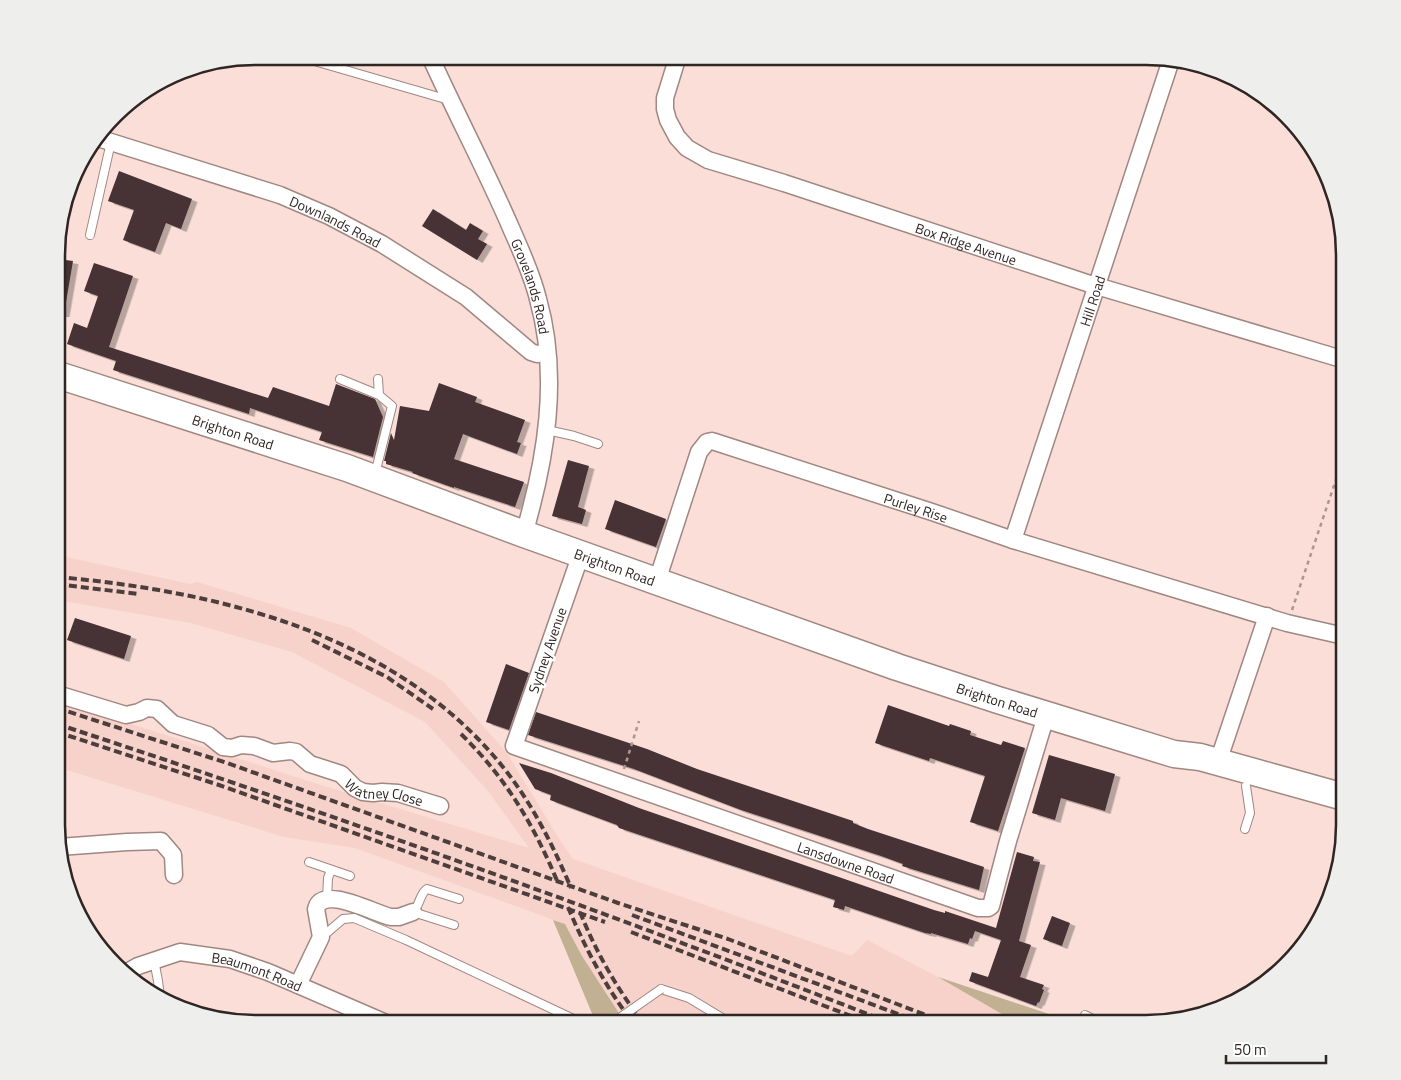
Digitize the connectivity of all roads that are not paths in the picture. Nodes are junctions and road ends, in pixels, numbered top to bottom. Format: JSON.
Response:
{"nodes":[{"id":1,"x":329,"y":65,"type":"edge"},
{"id":2,"x":434,"y":65,"type":"edge"},
{"id":3,"x":675,"y":65,"type":"edge"},
{"id":4,"x":1169,"y":67,"type":"edge"},
{"id":5,"x":450,"y":100,"type":"junction"},
{"id":6,"x":104,"y":140,"type":"edge"},
{"id":7,"x":90,"y":235,"type":"dead end"},
{"id":8,"x":1097,"y":286,"type":"junction"},
{"id":9,"x":547,"y":353,"type":"junction"},
{"id":10,"x":1336,"y":357,"type":"edge"},
{"id":11,"x":65,"y":377,"type":"edge"},
{"id":12,"x":340,"y":379,"type":"dead end"},
{"id":13,"x":378,"y":379,"type":"dead end"},
{"id":14,"x":379,"y":395,"type":"junction"},
{"id":15,"x":547,"y":430,"type":"junction"},
{"id":16,"x":598,"y":444,"type":"dead end"},
{"id":17,"x":374,"y":478,"type":"junction"},
{"id":18,"x":524,"y":534,"type":"junction"},
{"id":19,"x":1013,"y":540,"type":"junction"},
{"id":20,"x":581,"y":554,"type":"junction"},
{"id":21,"x":657,"y":580,"type":"junction"},
{"id":22,"x":1266,"y":616,"type":"junction"},
{"id":23,"x":1336,"y":634,"type":"edge"},
{"id":24,"x":65,"y":696,"type":"edge"},
{"id":25,"x":1046,"y":716,"type":"junction"},
{"id":26,"x":514,"y":746,"type":"joint"},
{"id":27,"x":1174,"y":754,"type":"junction"},
{"id":28,"x":1218,"y":762,"type":"junction"},
{"id":29,"x":1246,"y":786,"type":"junction"},
{"id":30,"x":1336,"y":795,"type":"edge"},
{"id":31,"x":440,"y":806,"type":"dead end"},
{"id":32,"x":1336,"y":812,"type":"edge"},
{"id":33,"x":1245,"y":828,"type":"dead end"},
{"id":34,"x":67,"y":847,"type":"edge"},
{"id":35,"x":309,"y":862,"type":"dead end"},
{"id":36,"x":331,"y":870,"type":"junction"},
{"id":37,"x":174,"y":875,"type":"dead end"},
{"id":38,"x":350,"y":876,"type":"dead end"},
{"id":39,"x":327,"y":899,"type":"junction"},
{"id":40,"x":459,"y":899,"type":"dead end"},
{"id":41,"x":413,"y":912,"type":"junction"},
{"id":42,"x":454,"y":925,"type":"dead end"},
{"id":43,"x":321,"y":937,"type":"junction"},
{"id":44,"x":154,"y":960,"type":"junction"},
{"id":45,"x":132,"y":970,"type":"edge"},
{"id":46,"x":298,"y":985,"type":"junction"},
{"id":47,"x":159,"y":989,"type":"edge"},
{"id":48,"x":367,"y":1015,"type":"edge"},
{"id":49,"x":563,"y":1015,"type":"edge"},
{"id":50,"x":624,"y":1015,"type":"edge"},
{"id":51,"x":717,"y":1015,"type":"edge"}],
"edges":[{"from":1,"to":5,"type":"lane"},
{"from":2,"to":5,"type":"street","name":"Grovelands Road"},
{"from":3,"to":8,"type":"street","name":"Box Ridge Avenue"},
{"from":4,"to":8,"type":"street","name":"Hill Road"},
{"from":5,"to":9,"type":"street","name":"Grovelands Road"},
{"from":6,"to":7,"type":"lane"},
{"from":6,"to":9,"type":"street","name":"Downlands Road"},
{"from":8,"to":10,"type":"street","name":"Box Ridge Avenue"},
{"from":8,"to":19,"type":"street","name":"Hill Road"},
{"from":9,"to":15,"type":"street","name":"Grovelands Road"},
{"from":11,"to":17,"type":"highway","name":"Brighton Road"},
{"from":12,"to":14,"type":"lane"},
{"from":13,"to":14,"type":"lane"},
{"from":14,"to":17,"type":"lane"},
{"from":15,"to":16,"type":"lane"},
{"from":15,"to":18,"type":"street","name":"Grovelands Road"},
{"from":17,"to":18,"type":"highway","name":"Brighton Road"},
{"from":18,"to":20,"type":"highway","name":"Brighton Road"},
{"from":19,"to":21,"type":"street","name":"Purley Rise"},
{"from":19,"to":22,"type":"street","name":"Purley Rise"},
{"from":20,"to":21,"type":"highway","name":"Brighton Road"},
{"from":20,"to":26,"type":"street","name":"Sydney Avenue"},
{"from":21,"to":25,"type":"highway","name":"Brighton Road"},
{"from":22,"to":23,"type":"street","name":"Purley Rise"},
{"from":22,"to":28,"type":"street"},
{"from":24,"to":31,"type":"street","name":"Watney Close"},
{"from":25,"to":26,"type":"street","name":"Lansdowne Road"},
{"from":25,"to":27,"type":"highway","name":"Brighton Road"},
{"from":27,"to":28,"type":"highway","name":"Brighton Road"},
{"from":27,"to":29,"type":"highway","name":"Brighton Road"},
{"from":28,"to":30,"type":"highway","name":"Brighton Road"},
{"from":29,"to":32,"type":"highway","name":"Brighton Road"},
{"from":29,"to":33,"type":"lane"},
{"from":34,"to":37,"type":"street"},
{"from":35,"to":36,"type":"lane"},
{"from":36,"to":38,"type":"lane"},
{"from":36,"to":39,"type":"lane"},
{"from":39,"to":41,"type":"street"},
{"from":39,"to":43,"type":"street"},
{"from":40,"to":41,"type":"lane"},
{"from":41,"to":42,"type":"lane"},
{"from":43,"to":46,"type":"street"},
{"from":43,"to":49,"type":"lane"},
{"from":44,"to":45,"type":"street","name":"Beaumont Road"},
{"from":44,"to":46,"type":"street","name":"Beaumont Road"},
{"from":44,"to":47,"type":"lane"},
{"from":46,"to":48,"type":"street","name":"Beaumont Road"},
{"from":50,"to":51,"type":"lane","bridge":true}]}
